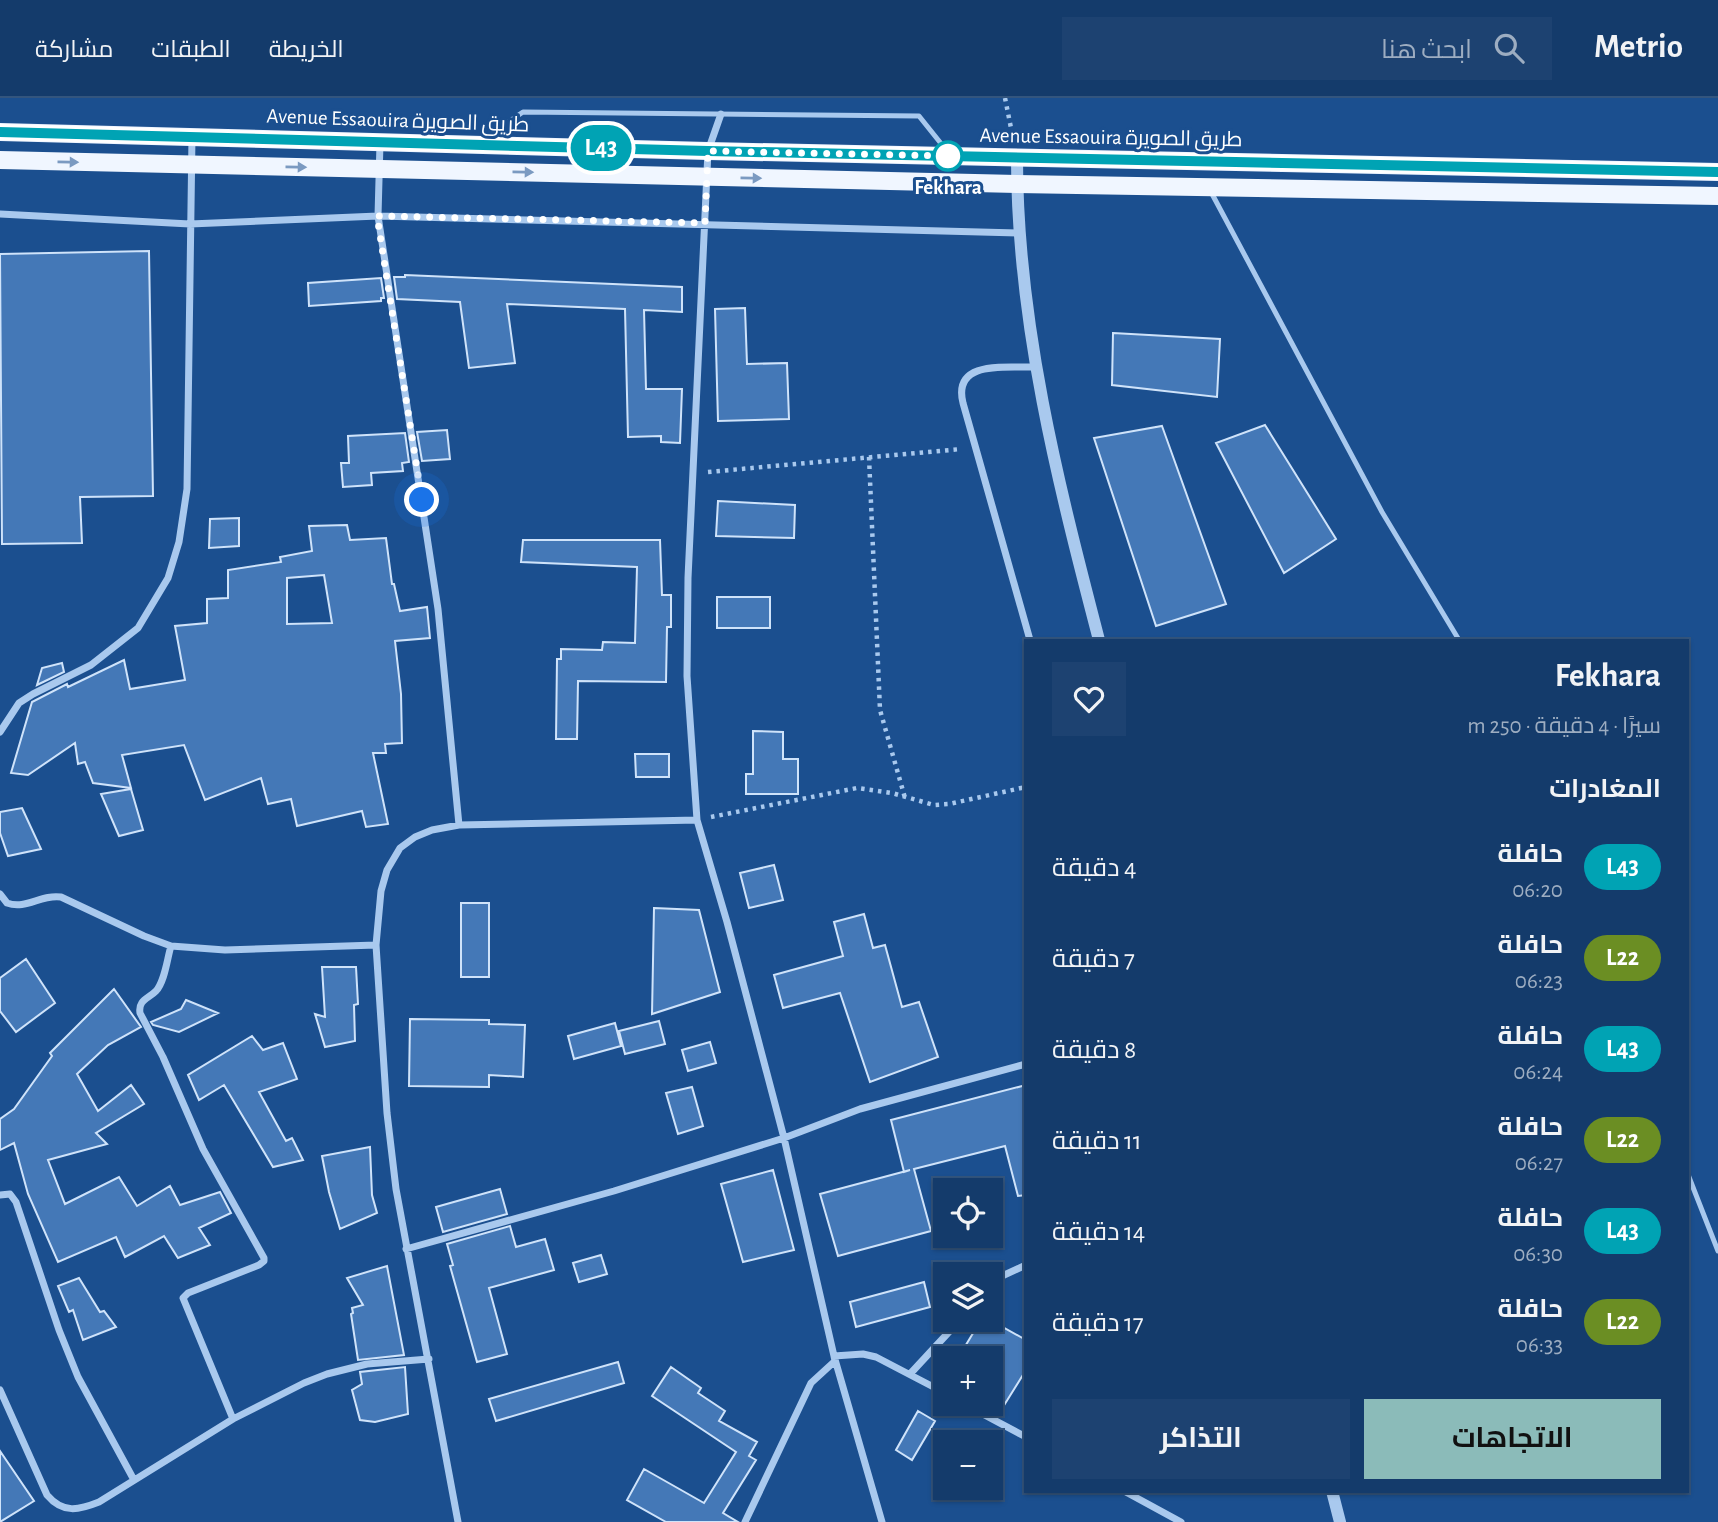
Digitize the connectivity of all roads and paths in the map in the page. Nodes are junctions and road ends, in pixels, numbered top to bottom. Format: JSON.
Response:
{"nodes":[{"id":1,"x":1005,"y":98,"type":"edge"},
{"id":2,"x":721,"y":114,"type":"junction"},
{"id":3,"x":0,"y":132,"type":"edge"},
{"id":4,"x":192,"y":137,"type":"junction"},
{"id":5,"x":380,"y":142,"type":"junction"},
{"id":6,"x":474,"y":145,"type":"junction"},
{"id":7,"x":708,"y":151,"type":"junction"},
{"id":8,"x":951,"y":156,"type":"junction"},
{"id":9,"x":1017,"y":158,"type":"junction"},
{"id":10,"x":0,"y":160,"type":"edge"},
{"id":11,"x":1206,"y":162,"type":"junction"},
{"id":12,"x":192,"y":165,"type":"junction"},
{"id":13,"x":379,"y":169,"type":"junction"},
{"id":14,"x":1718,"y":172,"type":"edge"},
{"id":15,"x":707,"y":177,"type":"junction"},
{"id":16,"x":1017,"y":184,"type":"junction"},
{"id":17,"x":1208,"y":187,"type":"junction"},
{"id":18,"x":1718,"y":196,"type":"edge"},
{"id":19,"x":0,"y":214,"type":"edge"},
{"id":20,"x":377,"y":216,"type":"junction"},
{"id":21,"x":705,"y":223,"type":"junction"},
{"id":22,"x":190,"y":224,"type":"junction"},
{"id":23,"x":1020,"y":233,"type":"junction"},
{"id":24,"x":1036,"y":367,"type":"junction"},
{"id":25,"x":976,"y":448,"type":"junction"},
{"id":26,"x":869,"y":457,"type":"junction"},
{"id":27,"x":692,"y":473,"type":"junction"},
{"id":28,"x":1030,"y":639,"type":"edge"},
{"id":29,"x":1099,"y":639,"type":"edge"},
{"id":30,"x":1457,"y":639,"type":"edge"},
{"id":31,"x":0,"y":732,"type":"edge"},
{"id":32,"x":1024,"y":786,"type":"edge"},
{"id":33,"x":905,"y":798,"type":"junction"},
{"id":34,"x":697,"y":820,"type":"junction"},
{"id":35,"x":458,"y":825,"type":"junction"},
{"id":36,"x":0,"y":894,"type":"edge"},
{"id":37,"x":376,"y":945,"type":"junction"},
{"id":38,"x":171,"y":946,"type":"junction"},
{"id":39,"x":1024,"y":1065,"type":"edge"},
{"id":40,"x":784,"y":1139,"type":"junction"},
{"id":41,"x":1689,"y":1177,"type":"edge"},
{"id":42,"x":0,"y":1195,"type":"edge"},
{"id":43,"x":406,"y":1249,"type":"junction"},
{"id":44,"x":1718,"y":1251,"type":"edge"},
{"id":45,"x":1024,"y":1266,"type":"edge"},
{"id":46,"x":1003,"y":1276,"type":"edge"},
{"id":47,"x":949,"y":1332,"type":"edge"},
{"id":48,"x":834,"y":1356,"type":"junction"},
{"id":49,"x":429,"y":1359,"type":"junction"},
{"id":50,"x":910,"y":1374,"type":"junction"},
{"id":51,"x":933,"y":1386,"type":"edge"},
{"id":52,"x":0,"y":1390,"type":"edge"},
{"id":53,"x":987,"y":1416,"type":"edge"},
{"id":54,"x":233,"y":1419,"type":"junction"},
{"id":55,"x":1024,"y":1436,"type":"edge"},
{"id":56,"x":134,"y":1480,"type":"junction"},
{"id":57,"x":1128,"y":1493,"type":"edge"},
{"id":58,"x":1333,"y":1493,"type":"edge"},
{"id":59,"x":458,"y":1522,"type":"edge"},
{"id":60,"x":745,"y":1522,"type":"edge"},
{"id":61,"x":882,"y":1522,"type":"edge"},
{"id":62,"x":1181,"y":1522,"type":"edge"},
{"id":63,"x":1340,"y":1522,"type":"edge"}],
"edges":[{"from":1,"to":9,"type":"path"},
{"from":2,"to":6,"type":"lane"},
{"from":2,"to":7,"type":"street"},
{"from":2,"to":8,"type":"lane"},
{"from":3,"to":4,"type":"main road","name":"Avenue Essaouira طريق الصويرة"},
{"from":4,"to":5,"type":"main road","name":"Avenue Essaouira طريق الصويرة"},
{"from":4,"to":12,"type":"street"},
{"from":5,"to":6,"type":"main road","name":"Avenue Essaouira طريق الصويرة"},
{"from":5,"to":13,"type":"street"},
{"from":6,"to":7,"type":"main road","name":"Avenue Essaouira طريق الصويرة"},
{"from":7,"to":8,"type":"main road","name":"Avenue Essaouira طريق الصويرة"},
{"from":7,"to":15,"type":"street"},
{"from":8,"to":9,"type":"main road","name":"Avenue Essaouira طريق الصويرة"},
{"from":9,"to":11,"type":"main road","name":"Avenue Essaouira طريق الصويرة"},
{"from":9,"to":16,"type":"street"},
{"from":10,"to":12,"type":"main road","one_way":true},
{"from":11,"to":14,"type":"main road","name":"Avenue Essaouira طريق الصويرة"},
{"from":11,"to":17,"type":"lane"},
{"from":12,"to":13,"type":"main road","one_way":true},
{"from":12,"to":22,"type":"street"},
{"from":13,"to":15,"type":"main road","one_way":true},
{"from":13,"to":20,"type":"street"},
{"from":15,"to":16,"type":"main road","one_way":true},
{"from":15,"to":21,"type":"street"},
{"from":16,"to":17,"type":"main road"},
{"from":16,"to":23,"type":"street"},
{"from":17,"to":18,"type":"main road"},
{"from":17,"to":30,"type":"lane"},
{"from":19,"to":22,"type":"street"},
{"from":20,"to":21,"type":"street"},
{"from":20,"to":22,"type":"street"},
{"from":20,"to":35,"type":"street"},
{"from":21,"to":23,"type":"street"},
{"from":21,"to":27,"type":"street"},
{"from":22,"to":31,"type":"street"},
{"from":23,"to":24,"type":"street"},
{"from":24,"to":25,"type":"street"},
{"from":24,"to":29,"type":"street"},
{"from":25,"to":26,"type":"path"},
{"from":25,"to":28,"type":"street"},
{"from":26,"to":27,"type":"path"},
{"from":26,"to":33,"type":"path"},
{"from":27,"to":34,"type":"street"},
{"from":32,"to":33,"type":"path"},
{"from":33,"to":34,"type":"path"},
{"from":34,"to":35,"type":"street"},
{"from":34,"to":40,"type":"street"},
{"from":35,"to":37,"type":"street"},
{"from":36,"to":38,"type":"street"},
{"from":37,"to":38,"type":"street"},
{"from":37,"to":43,"type":"street"},
{"from":38,"to":54,"type":"street"},
{"from":39,"to":40,"type":"street"},
{"from":40,"to":43,"type":"street"},
{"from":40,"to":48,"type":"street"},
{"from":41,"to":44,"type":"lane"},
{"from":42,"to":56,"type":"street"},
{"from":43,"to":49,"type":"street"},
{"from":45,"to":46,"type":"street"},
{"from":47,"to":50,"type":"street"},
{"from":48,"to":50,"type":"street"},
{"from":48,"to":60,"type":"street"},
{"from":48,"to":61,"type":"street"},
{"from":49,"to":54,"type":"street"},
{"from":49,"to":59,"type":"street"},
{"from":50,"to":51,"type":"street"},
{"from":52,"to":56,"type":"street"},
{"from":53,"to":55,"type":"street"},
{"from":54,"to":56,"type":"street"},
{"from":57,"to":62,"type":"street"},
{"from":58,"to":63,"type":"street"}]}
